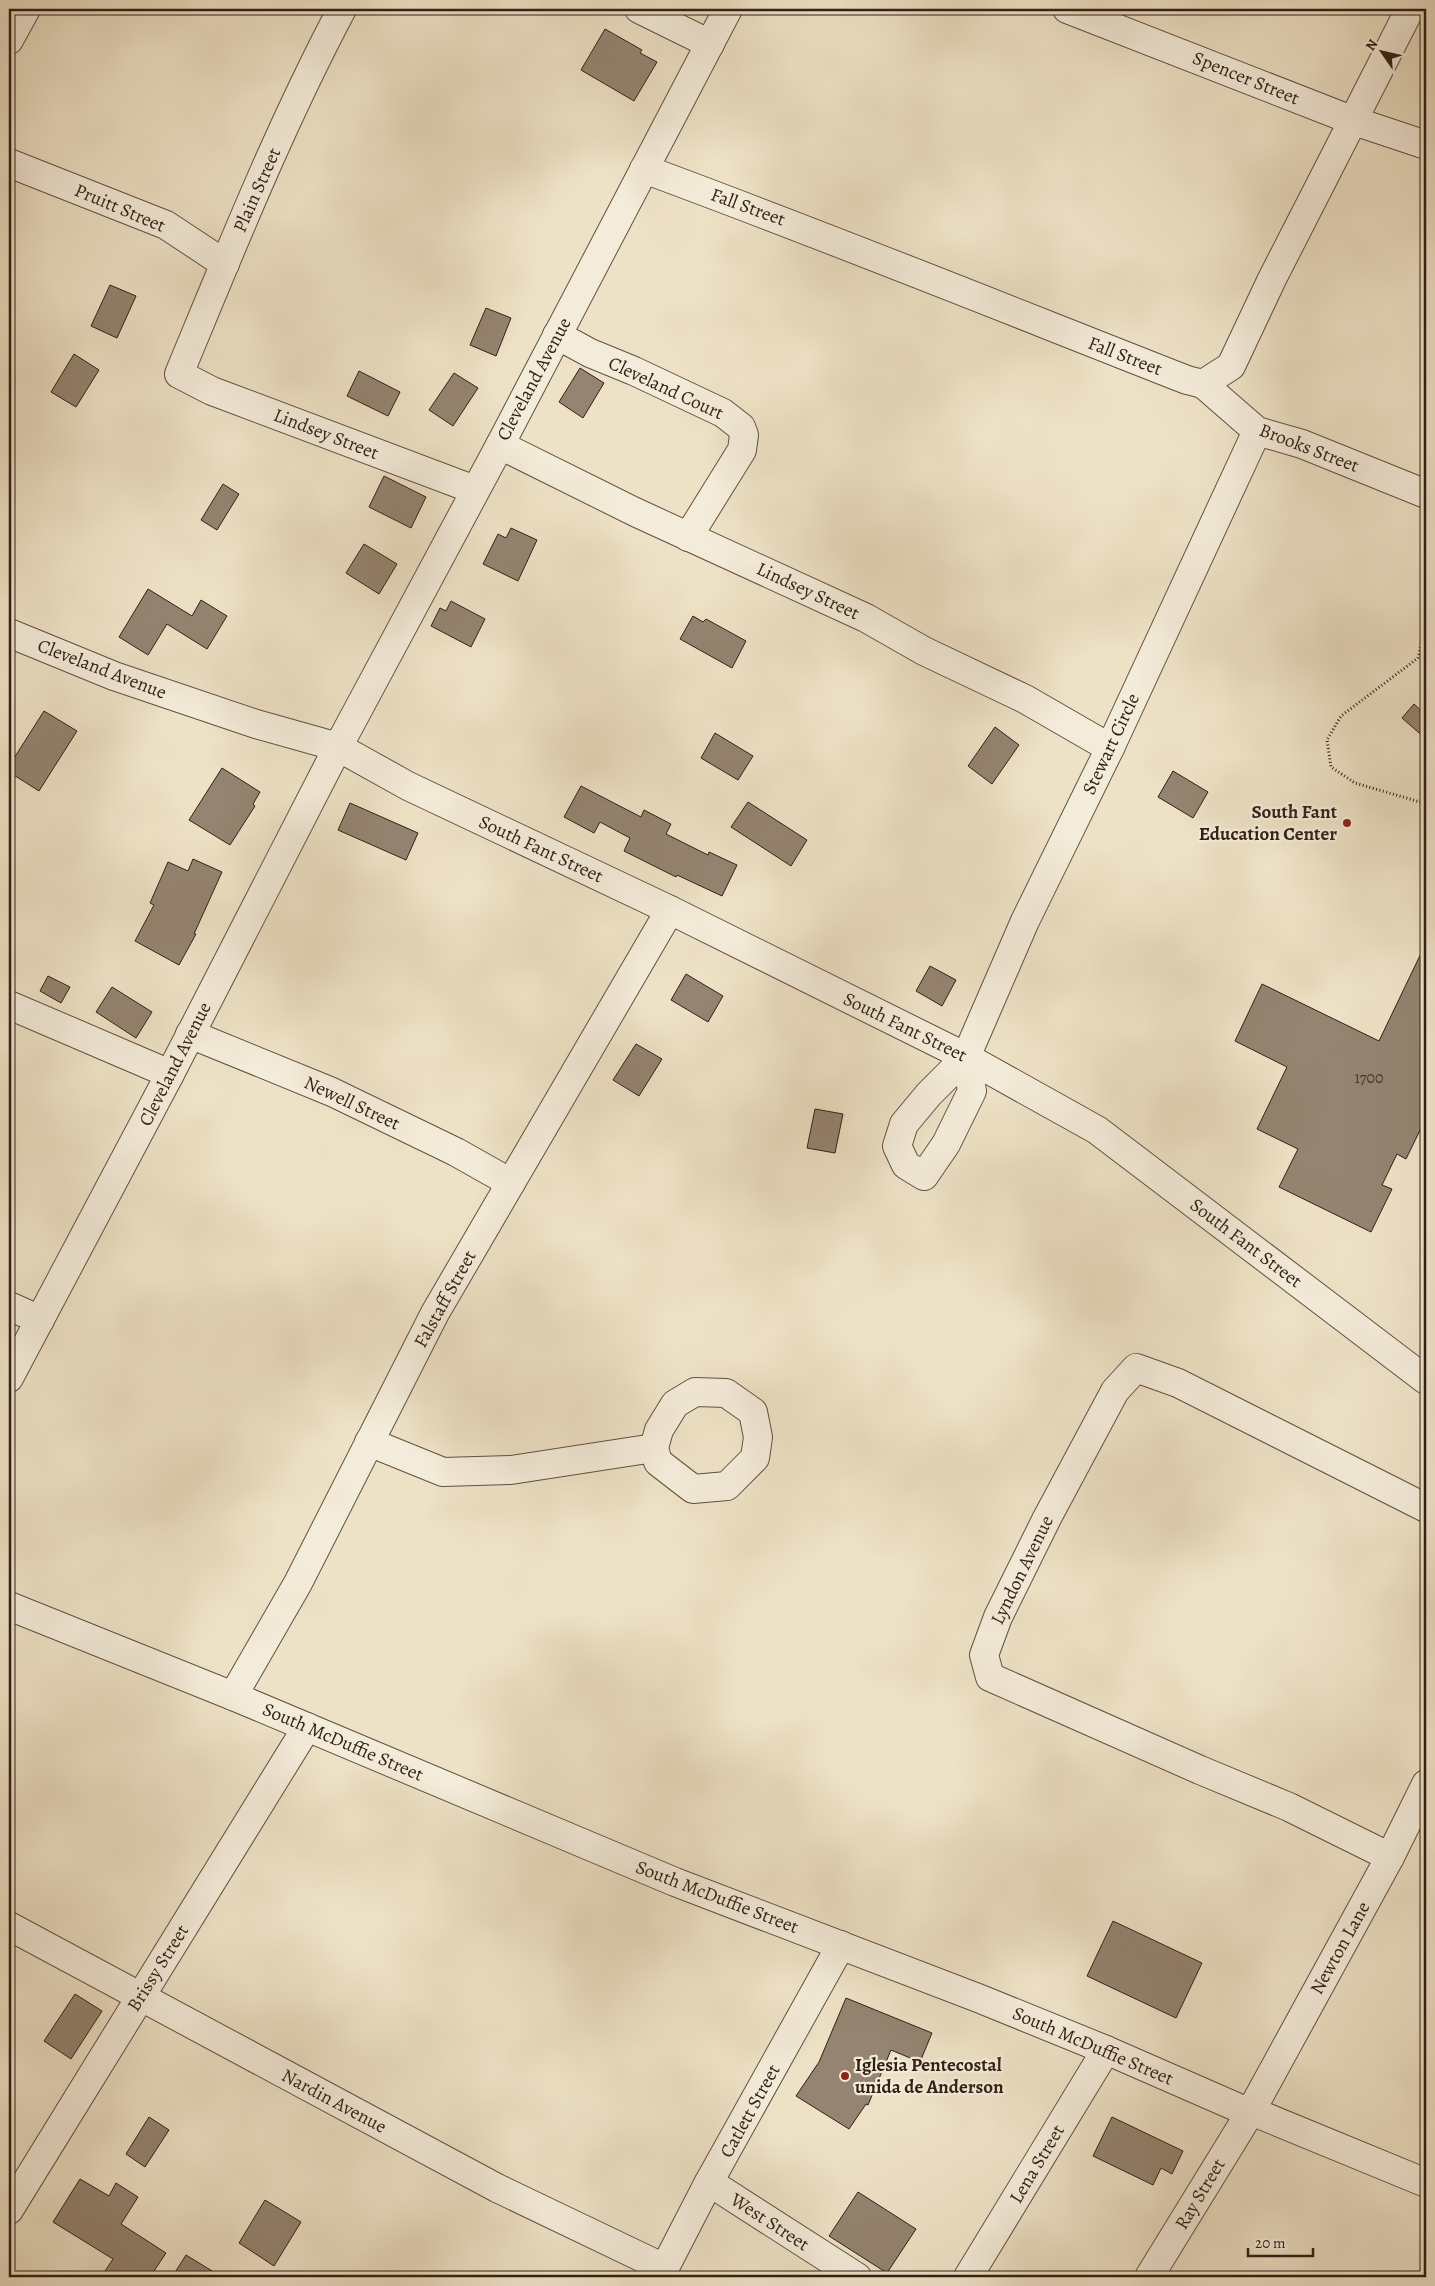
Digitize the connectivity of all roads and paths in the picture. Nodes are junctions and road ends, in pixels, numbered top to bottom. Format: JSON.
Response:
{"nodes":[{"id":1,"x":26,"y":9,"type":"edge"},
{"id":2,"x":342,"y":9,"type":"edge"},
{"id":3,"x":639,"y":9,"type":"edge"},
{"id":4,"x":728,"y":9,"type":"edge"},
{"id":5,"x":1067,"y":9,"type":"edge"},
{"id":6,"x":1410,"y":9,"type":"edge"},
{"id":7,"x":9,"y":40,"type":"edge"},
{"id":8,"x":710,"y":44,"type":"junction"},
{"id":9,"x":1354,"y":121,"type":"junction"},
{"id":10,"x":1426,"y":145,"type":"edge"},
{"id":11,"x":9,"y":163,"type":"edge"},
{"id":12,"x":644,"y":169,"type":"junction"},
{"id":13,"x":225,"y":264,"type":"junction"},
{"id":14,"x":557,"y":335,"type":"junction"},
{"id":15,"x":179,"y":374,"type":"joint"},
{"id":16,"x":1203,"y":384,"type":"junction"},
{"id":17,"x":1257,"y":431,"type":"junction"},
{"id":18,"x":500,"y":445,"type":"junction"},
{"id":19,"x":476,"y":490,"type":"junction"},
{"id":20,"x":1426,"y":494,"type":"edge"},
{"id":21,"x":688,"y":536,"type":"junction"},
{"id":22,"x":1426,"y":595,"type":"edge"},
{"id":23,"x":9,"y":633,"type":"edge"},
{"id":24,"x":338,"y":747,"type":"junction"},
{"id":25,"x":1110,"y":748,"type":"junction"},
{"id":26,"x":1426,"y":799,"type":"edge"},
{"id":27,"x":670,"y":910,"type":"junction"},
{"id":28,"x":9,"y":1005,"type":"edge"},
{"id":29,"x":190,"y":1034,"type":"junction"},
{"id":30,"x":966,"y":1057,"type":"junction"},
{"id":31,"x":170,"y":1074,"type":"junction"},
{"id":32,"x":511,"y":1183,"type":"junction"},
{"id":33,"x":9,"y":1306,"type":"edge"},
{"id":34,"x":40,"y":1320,"type":"junction"},
{"id":35,"x":9,"y":1378,"type":"edge"},
{"id":36,"x":1426,"y":1380,"type":"edge"},
{"id":37,"x":369,"y":1442,"type":"junction"},
{"id":38,"x":654,"y":1448,"type":"dead end"},
{"id":39,"x":1426,"y":1508,"type":"edge"},
{"id":40,"x":9,"y":1606,"type":"edge"},
{"id":41,"x":233,"y":1696,"type":"junction"},
{"id":42,"x":307,"y":1727,"type":"junction"},
{"id":43,"x":1426,"y":1784,"type":"edge"},
{"id":44,"x":1390,"y":1857,"type":"junction"},
{"id":45,"x":9,"y":1926,"type":"edge"},
{"id":46,"x":841,"y":1945,"type":"junction"},
{"id":47,"x":140,"y":1997,"type":"junction"},
{"id":48,"x":1106,"y":2050,"type":"junction"},
{"id":49,"x":1251,"y":2111,"type":"junction"},
{"id":50,"x":709,"y":2182,"type":"junction"},
{"id":51,"x":1426,"y":2183,"type":"edge"},
{"id":52,"x":9,"y":2210,"type":"edge"},
{"id":53,"x":662,"y":2273,"type":"edge"},
{"id":54,"x":857,"y":2277,"type":"edge"},
{"id":55,"x":968,"y":2277,"type":"edge"},
{"id":56,"x":1149,"y":2277,"type":"edge"}],
"edges":[{"from":1,"to":7,"type":"street"},
{"from":2,"to":13,"type":"street","name":"Plain Street"},
{"from":3,"to":8,"type":"street"},
{"from":4,"to":8,"type":"street","name":"Cleveland Avenue"},
{"from":5,"to":9,"type":"street","name":"Spencer Street"},
{"from":6,"to":9,"type":"street"},
{"from":8,"to":12,"type":"street","name":"Cleveland Avenue"},
{"from":9,"to":10,"type":"street","name":"Spencer Street"},
{"from":9,"to":16,"type":"street"},
{"from":11,"to":13,"type":"street","name":"Pruitt Street"},
{"from":12,"to":14,"type":"street","name":"Cleveland Avenue"},
{"from":12,"to":16,"type":"street","name":"Fall Street"},
{"from":13,"to":15,"type":"street","name":"Plain Street"},
{"from":14,"to":18,"type":"street","name":"Cleveland Avenue"},
{"from":14,"to":21,"type":"street","name":"Cleveland Court"},
{"from":15,"to":19,"type":"street","name":"Lindsey Street"},
{"from":16,"to":17,"type":"street","name":"Brooks Street"},
{"from":17,"to":20,"type":"street","name":"Brooks Street"},
{"from":17,"to":25,"type":"street","name":"Stewart Circle"},
{"from":18,"to":19,"type":"street","name":"Cleveland Avenue"},
{"from":18,"to":21,"type":"street","name":"Lindsey Street"},
{"from":19,"to":24,"type":"street","name":"Cleveland Avenue"},
{"from":21,"to":25,"type":"street","name":"Lindsey Street"},
{"from":22,"to":26,"type":"path"},
{"from":23,"to":24,"type":"street","name":"Cleveland Avenue"},
{"from":24,"to":27,"type":"street","name":"South Fant Street"},
{"from":24,"to":29,"type":"street","name":"Cleveland Avenue"},
{"from":25,"to":30,"type":"street","name":"Stewart Circle"},
{"from":27,"to":30,"type":"street","name":"South Fant Street"},
{"from":27,"to":32,"type":"street","name":"Falstaff Street"},
{"from":28,"to":31,"type":"street"},
{"from":29,"to":31,"type":"street","name":"Cleveland Avenue"},
{"from":29,"to":32,"type":"street","name":"Newell Street"},
{"from":30,"to":36,"type":"street","name":"South Fant Street"},
{"from":31,"to":34,"type":"street","name":"Cleveland Avenue"},
{"from":32,"to":37,"type":"street","name":"Falstaff Street"},
{"from":33,"to":34,"type":"street"},
{"from":34,"to":35,"type":"street","name":"Cleveland Avenue"},
{"from":37,"to":38,"type":"street"},
{"from":37,"to":41,"type":"street","name":"Falstaff Street"},
{"from":39,"to":44,"type":"street","name":"Lyndon Avenue"},
{"from":40,"to":41,"type":"street","name":"South McDuffie Street"},
{"from":41,"to":42,"type":"street","name":"South McDuffie Street"},
{"from":42,"to":46,"type":"street","name":"South McDuffie Street"},
{"from":42,"to":47,"type":"street","name":"Brissy Street"},
{"from":43,"to":44,"type":"street","name":"Newton Lane"},
{"from":44,"to":49,"type":"street","name":"Newton Lane"},
{"from":45,"to":47,"type":"street","name":"Nardin Avenue"},
{"from":46,"to":48,"type":"street","name":"South McDuffie Street"},
{"from":46,"to":50,"type":"street","name":"Catlett Street"},
{"from":47,"to":52,"type":"street","name":"Brissy Street"},
{"from":47,"to":53,"type":"street","name":"Nardin Avenue"},
{"from":48,"to":49,"type":"street","name":"South McDuffie Street"},
{"from":48,"to":55,"type":"street","name":"Lena Street"},
{"from":49,"to":51,"type":"street","name":"South McDuffie Street"},
{"from":49,"to":56,"type":"street","name":"Ray Street"},
{"from":50,"to":53,"type":"street","name":"Catlett Street"},
{"from":50,"to":54,"type":"street","name":"West Street"}]}
